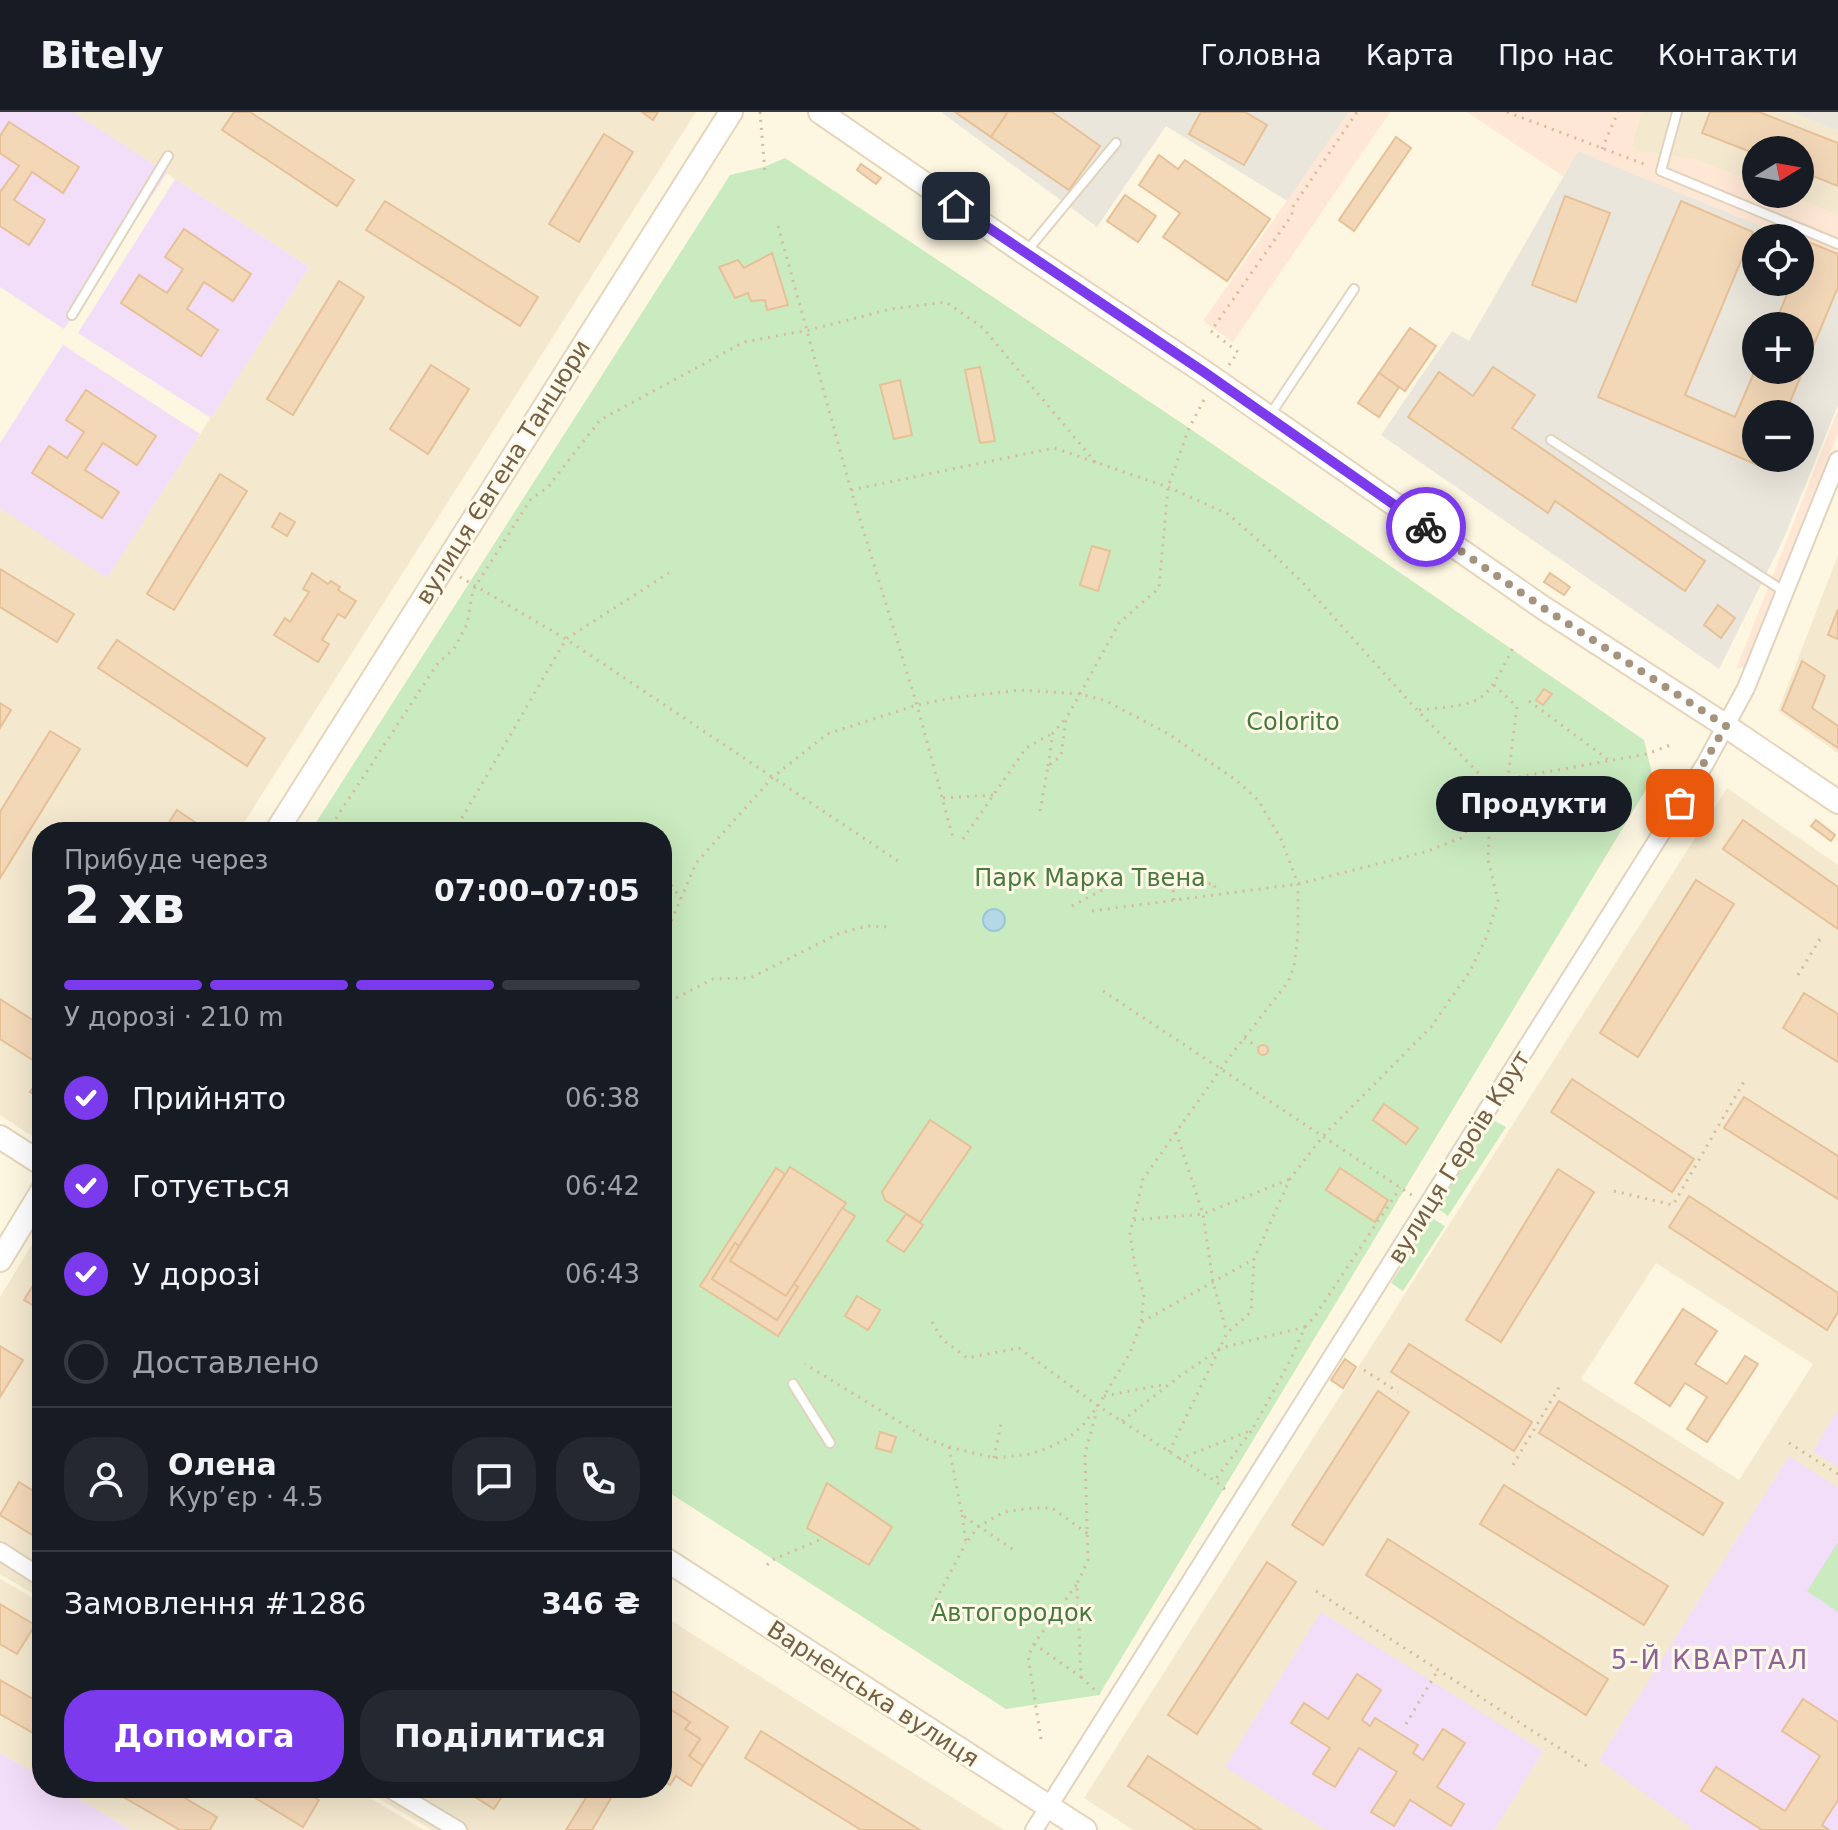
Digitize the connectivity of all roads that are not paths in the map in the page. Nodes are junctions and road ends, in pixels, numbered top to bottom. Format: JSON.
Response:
{"nodes":[{"id":1,"x":731,"y":112,"type":"edge"},
{"id":2,"x":820,"y":112,"type":"edge"},
{"id":3,"x":1677,"y":112,"type":"edge"},
{"id":4,"x":1116,"y":143,"type":"dead end"},
{"id":5,"x":168,"y":156,"type":"dead end"},
{"id":6,"x":1838,"y":244,"type":"edge"},
{"id":7,"x":1025,"y":253,"type":"junction"},
{"id":8,"x":1354,"y":289,"type":"dead end"},
{"id":9,"x":72,"y":315,"type":"dead end"},
{"id":10,"x":1269,"y":417,"type":"junction"},
{"id":11,"x":1551,"y":440,"type":"dead end"},
{"id":12,"x":1838,"y":460,"type":"edge"},
{"id":13,"x":1785,"y":592,"type":"junction"},
{"id":14,"x":1726,"y":726,"type":"junction"},
{"id":15,"x":1838,"y":802,"type":"edge"},
{"id":16,"x":282,"y":822,"type":"edge"},
{"id":17,"x":0,"y":1137,"type":"edge"},
{"id":18,"x":32,"y":1158,"type":"edge"},
{"id":19,"x":32,"y":1207,"type":"edge"},
{"id":20,"x":0,"y":1260,"type":"edge"},
{"id":21,"x":793,"y":1384,"type":"dead end"},
{"id":22,"x":830,"y":1443,"type":"dead end"},
{"id":23,"x":0,"y":1551,"type":"edge"},
{"id":24,"x":672,"y":1563,"type":"edge"},
{"id":25,"x":32,"y":1572,"type":"edge"},
{"id":26,"x":400,"y":1798,"type":"edge"},
{"id":27,"x":1049,"y":1807,"type":"junction"},
{"id":28,"x":430,"y":1823,"type":"edge"},
{"id":29,"x":458,"y":1830,"type":"edge"},
{"id":30,"x":1034,"y":1830,"type":"edge"},
{"id":31,"x":1085,"y":1830,"type":"edge"}],
"edges":[{"from":1,"to":16,"type":"street","name":"вулиця Євгена Танцюри"},
{"from":2,"to":7,"type":"street"},
{"from":3,"to":6,"type":"lane"},
{"from":4,"to":7,"type":"lane"},
{"from":5,"to":9,"type":"lane"},
{"from":7,"to":10,"type":"street"},
{"from":8,"to":10,"type":"lane"},
{"from":10,"to":14,"type":"street"},
{"from":11,"to":13,"type":"lane"},
{"from":12,"to":13,"type":"street","name":"вулиця Героїв Крут"},
{"from":13,"to":14,"type":"street","name":"вулиця Героїв Крут"},
{"from":14,"to":15,"type":"street"},
{"from":14,"to":27,"type":"street","name":"вулиця Героїв Крут"},
{"from":17,"to":18,"type":"street"},
{"from":19,"to":20,"type":"street"},
{"from":21,"to":22,"type":"lane"},
{"from":23,"to":25,"type":"street"},
{"from":24,"to":27,"type":"street","name":"Варненська вулиця"},
{"from":26,"to":28,"type":"street"},
{"from":27,"to":30,"type":"street","name":"вулиця Героїв Крут"},
{"from":27,"to":31,"type":"street","name":"Варненська вулиця"},
{"from":28,"to":29,"type":"street"}]}
